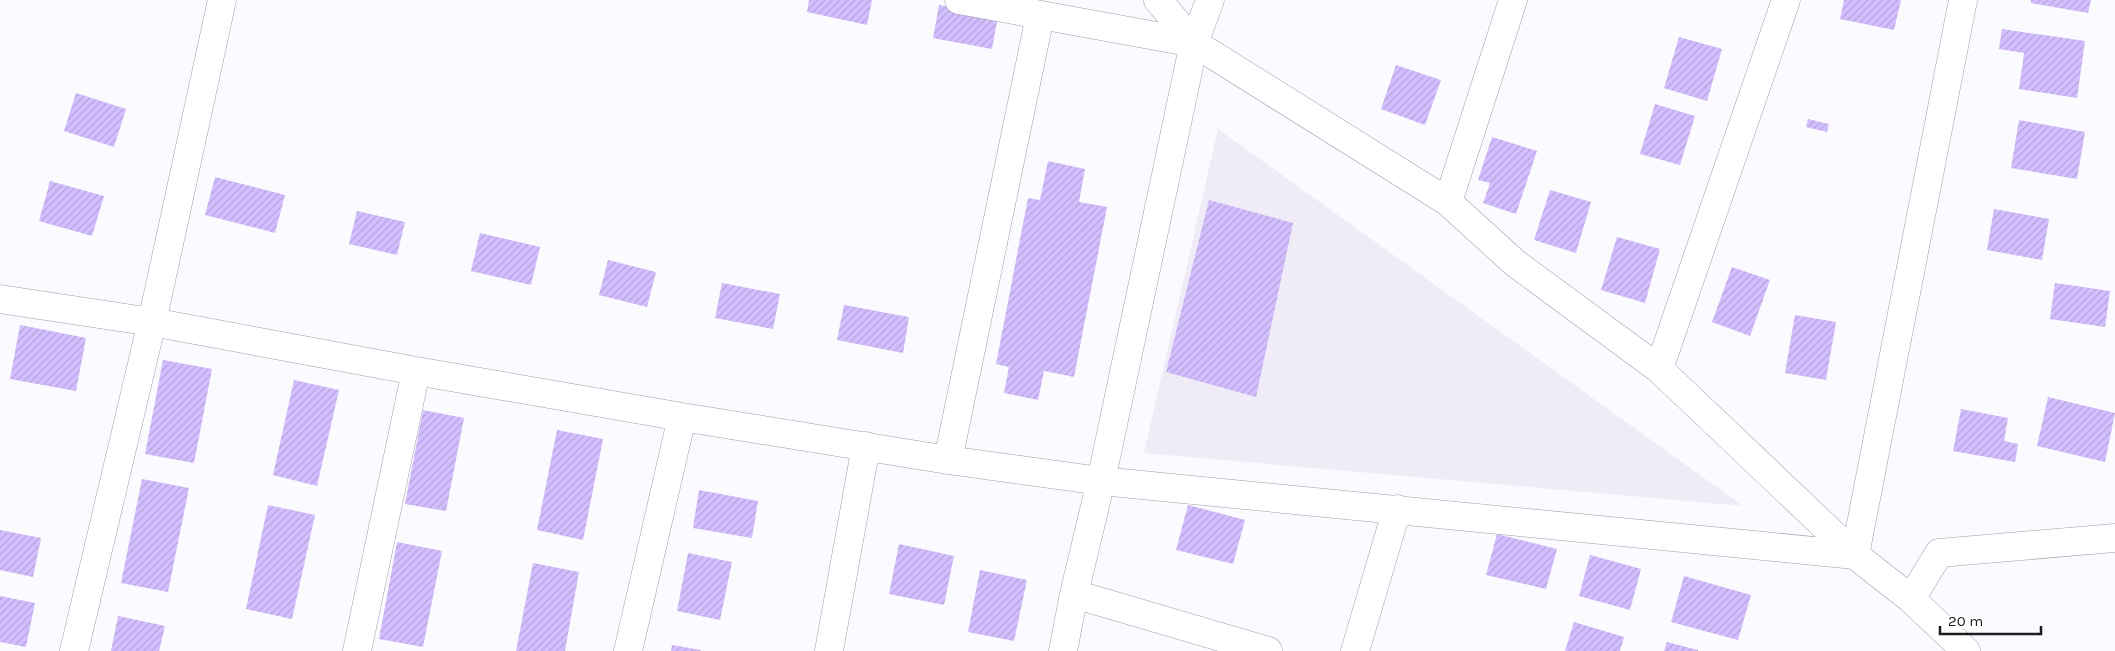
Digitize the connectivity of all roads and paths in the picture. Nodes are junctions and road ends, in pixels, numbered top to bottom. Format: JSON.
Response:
{"nodes":[{"id":1,"x":222,"y":0,"type":"edge"},
{"id":2,"x":959,"y":0,"type":"edge"},
{"id":3,"x":1158,"y":0,"type":"edge"},
{"id":4,"x":1210,"y":0,"type":"edge"},
{"id":5,"x":1513,"y":0,"type":"edge"},
{"id":6,"x":1786,"y":0,"type":"edge"},
{"id":7,"x":1963,"y":0,"type":"edge"},
{"id":8,"x":1040,"y":16,"type":"junction"},
{"id":9,"x":1194,"y":43,"type":"junction"},
{"id":10,"x":1448,"y":202,"type":"junction"},
{"id":11,"x":0,"y":299,"type":"edge"},
{"id":12,"x":152,"y":322,"type":"junction"},
{"id":13,"x":1659,"y":369,"type":"junction"},
{"id":14,"x":416,"y":371,"type":"junction"},
{"id":15,"x":682,"y":417,"type":"junction"},
{"id":16,"x":866,"y":446,"type":"junction"},
{"id":17,"x":948,"y":460,"type":"junction"},
{"id":18,"x":1101,"y":481,"type":"junction"},
{"id":19,"x":1397,"y":509,"type":"junction"},
{"id":20,"x":2115,"y":538,"type":"edge"},
{"id":21,"x":1855,"y":554,"type":"junction"},
{"id":22,"x":1074,"y":594,"type":"junction"},
{"id":23,"x":1911,"y":599,"type":"junction"},
{"id":24,"x":74,"y":651,"type":"edge"},
{"id":25,"x":357,"y":651,"type":"edge"},
{"id":26,"x":628,"y":651,"type":"edge"},
{"id":27,"x":829,"y":651,"type":"edge"},
{"id":28,"x":1064,"y":651,"type":"edge"},
{"id":29,"x":1268,"y":651,"type":"edge"},
{"id":30,"x":1355,"y":651,"type":"edge"},
{"id":31,"x":1966,"y":651,"type":"edge"}],
"edges":[{"from":1,"to":12,"type":"street"},
{"from":2,"to":8,"type":"street"},
{"from":3,"to":9,"type":"street"},
{"from":4,"to":9,"type":"street"},
{"from":5,"to":10,"type":"street"},
{"from":6,"to":13,"type":"street"},
{"from":7,"to":21,"type":"street"},
{"from":8,"to":9,"type":"street"},
{"from":8,"to":17,"type":"street"},
{"from":9,"to":10,"type":"street"},
{"from":9,"to":18,"type":"street"},
{"from":10,"to":13,"type":"street"},
{"from":11,"to":12,"type":"street"},
{"from":12,"to":14,"type":"street"},
{"from":12,"to":24,"type":"street"},
{"from":13,"to":21,"type":"street"},
{"from":14,"to":15,"type":"street"},
{"from":14,"to":25,"type":"street"},
{"from":15,"to":16,"type":"street"},
{"from":15,"to":26,"type":"street"},
{"from":16,"to":17,"type":"street"},
{"from":16,"to":27,"type":"street"},
{"from":17,"to":18,"type":"street"},
{"from":18,"to":19,"type":"street"},
{"from":18,"to":22,"type":"street"},
{"from":19,"to":21,"type":"street"},
{"from":19,"to":30,"type":"street"},
{"from":20,"to":23,"type":"street"},
{"from":21,"to":23,"type":"street"},
{"from":22,"to":28,"type":"street"},
{"from":22,"to":29,"type":"street"},
{"from":23,"to":31,"type":"street"}]}
